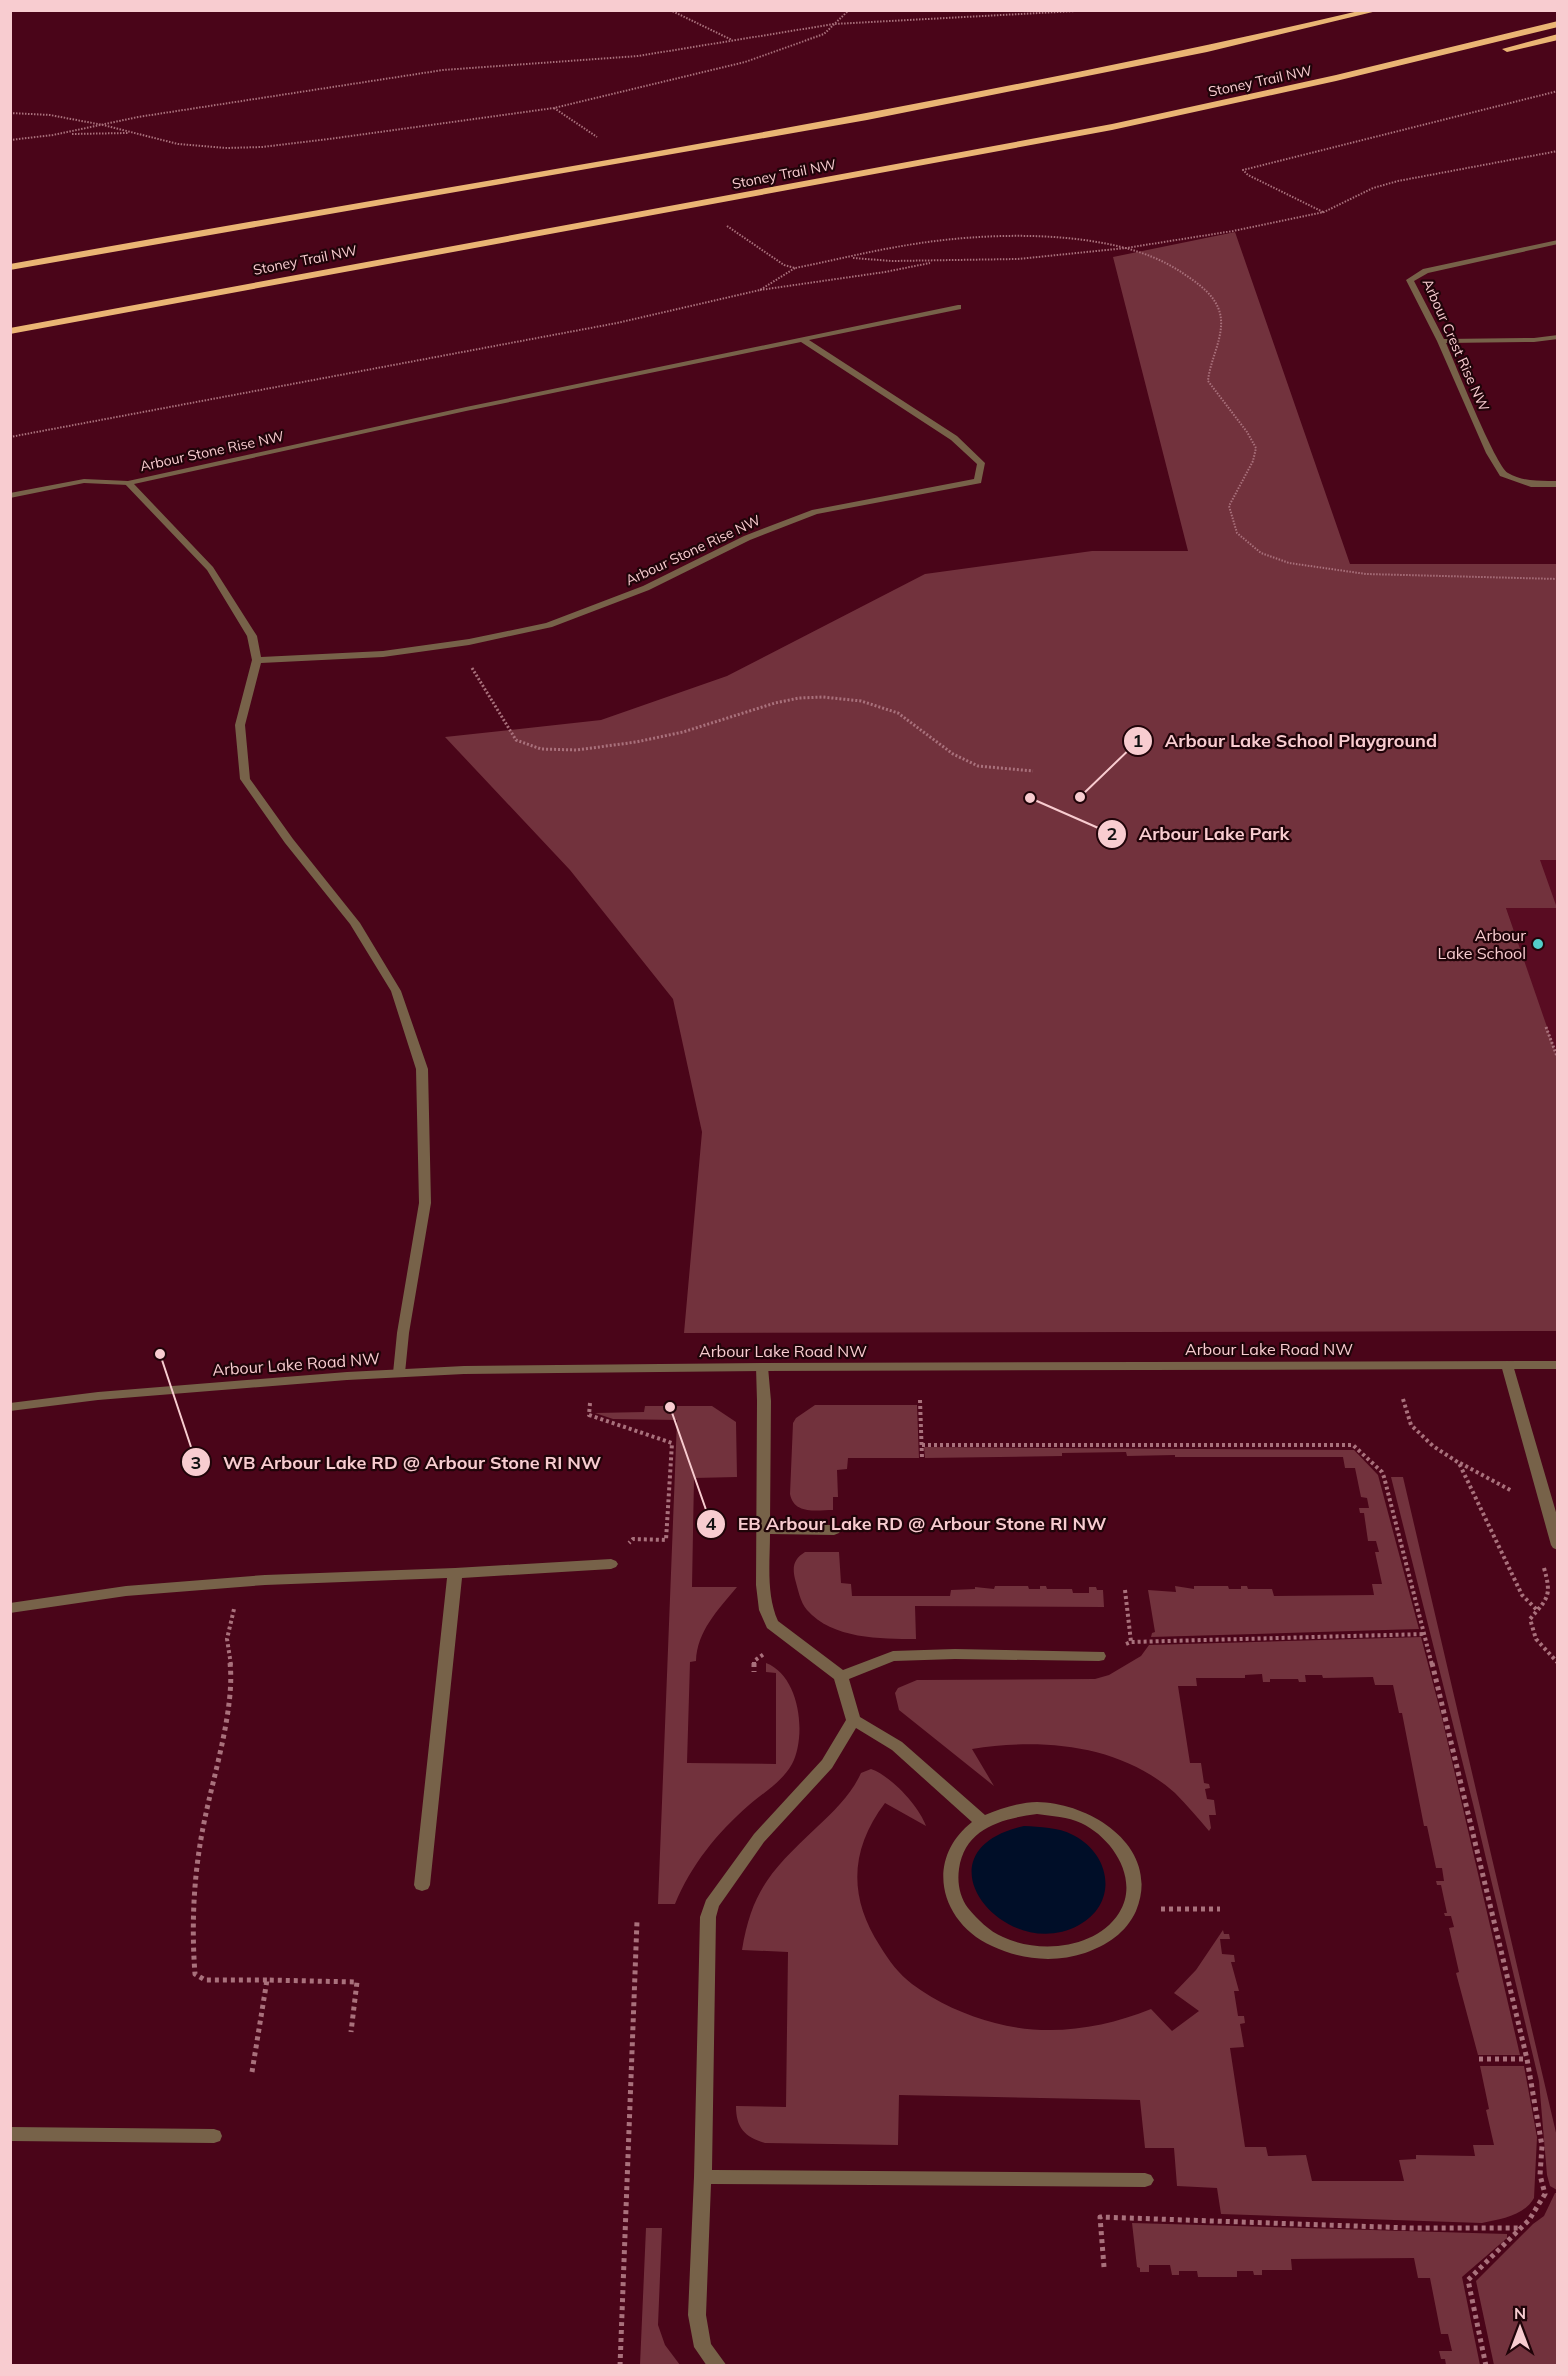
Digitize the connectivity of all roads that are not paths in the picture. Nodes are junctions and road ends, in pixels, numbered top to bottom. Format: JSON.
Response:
{"nodes":[{"id":1,"x":1377,"y":10,"type":"edge"},
{"id":2,"x":1557,"y":24,"type":"edge"},
{"id":3,"x":1557,"y":37,"type":"edge"},
{"id":4,"x":1501,"y":51,"type":"dead end"},
{"id":5,"x":1344,"y":87,"type":"dead end"},
{"id":6,"x":1282,"y":92,"type":"junction"},
{"id":7,"x":1557,"y":242,"type":"edge"},
{"id":8,"x":10,"y":267,"type":"edge"},
{"id":9,"x":958,"y":307,"type":"dead end"},
{"id":10,"x":10,"y":331,"type":"edge"},
{"id":11,"x":1557,"y":337,"type":"edge"},
{"id":12,"x":802,"y":339,"type":"junction"},
{"id":13,"x":1441,"y":341,"type":"junction"},
{"id":14,"x":128,"y":483,"type":"junction"},
{"id":15,"x":1557,"y":484,"type":"edge"},
{"id":16,"x":10,"y":496,"type":"edge"},
{"id":17,"x":257,"y":660,"type":"junction"},
{"id":18,"x":1507,"y":1365,"type":"junction"},
{"id":19,"x":1557,"y":1365,"type":"edge"},
{"id":20,"x":762,"y":1367,"type":"junction"},
{"id":21,"x":399,"y":1372,"type":"junction"},
{"id":22,"x":10,"y":1407,"type":"edge"},
{"id":23,"x":764,"y":1529,"type":"junction"},
{"id":24,"x":834,"y":1530,"type":"dead end"},
{"id":25,"x":1557,"y":1545,"type":"edge"},
{"id":26,"x":611,"y":1564,"type":"dead end"},
{"id":27,"x":455,"y":1573,"type":"junction"},
{"id":28,"x":10,"y":1608,"type":"edge"},
{"id":29,"x":1099,"y":1656,"type":"dead end"},
{"id":30,"x":841,"y":1676,"type":"junction"},
{"id":31,"x":853,"y":1720,"type":"junction"},
{"id":32,"x":982,"y":1822,"type":"junction"},
{"id":33,"x":422,"y":1885,"type":"dead end"},
{"id":34,"x":10,"y":2134,"type":"edge"},
{"id":35,"x":214,"y":2136,"type":"dead end"},
{"id":36,"x":703,"y":2177,"type":"junction"},
{"id":37,"x":1145,"y":2180,"type":"dead end"},
{"id":38,"x":718,"y":2366,"type":"edge"}],
"edges":[{"from":1,"to":8,"type":"highway"},
{"from":2,"to":6,"type":"highway","name":"Stoney Trail NW"},
{"from":3,"to":4,"type":"highway"},
{"from":5,"to":6,"type":"highway"},
{"from":6,"to":10,"type":"highway","name":"Stoney Trail NW"},
{"from":7,"to":13,"type":"street","name":"Arbour Crest Rise NW"},
{"from":9,"to":12,"type":"street","name":"Arbour Stone Rise NW"},
{"from":11,"to":13,"type":"street"},
{"from":12,"to":14,"type":"street","name":"Arbour Stone Rise NW"},
{"from":12,"to":17,"type":"street","name":"Arbour Stone Rise NW"},
{"from":13,"to":15,"type":"street","name":"Arbour Crest Rise NW"},
{"from":14,"to":16,"type":"street"},
{"from":14,"to":17,"type":"street","name":"Arbour Stone Rise NW"},
{"from":17,"to":21,"type":"street"},
{"from":18,"to":19,"type":"street","name":"Arbour Lake Road NW"},
{"from":18,"to":20,"type":"street","name":"Arbour Lake Road NW"},
{"from":18,"to":25,"type":"street"},
{"from":20,"to":21,"type":"street","name":"Arbour Lake Road NW"},
{"from":20,"to":23,"type":"street"},
{"from":21,"to":22,"type":"street","name":"Arbour Lake Road NW"},
{"from":23,"to":24,"type":"street"},
{"from":23,"to":30,"type":"street"},
{"from":26,"to":27,"type":"street"},
{"from":27,"to":28,"type":"street"},
{"from":27,"to":33,"type":"street"},
{"from":29,"to":30,"type":"street"},
{"from":30,"to":31,"type":"street"},
{"from":31,"to":32,"type":"street"},
{"from":31,"to":36,"type":"street"},
{"from":32,"to":32,"type":"street"},
{"from":34,"to":35,"type":"street"},
{"from":36,"to":37,"type":"street"},
{"from":36,"to":38,"type":"street"}]}
